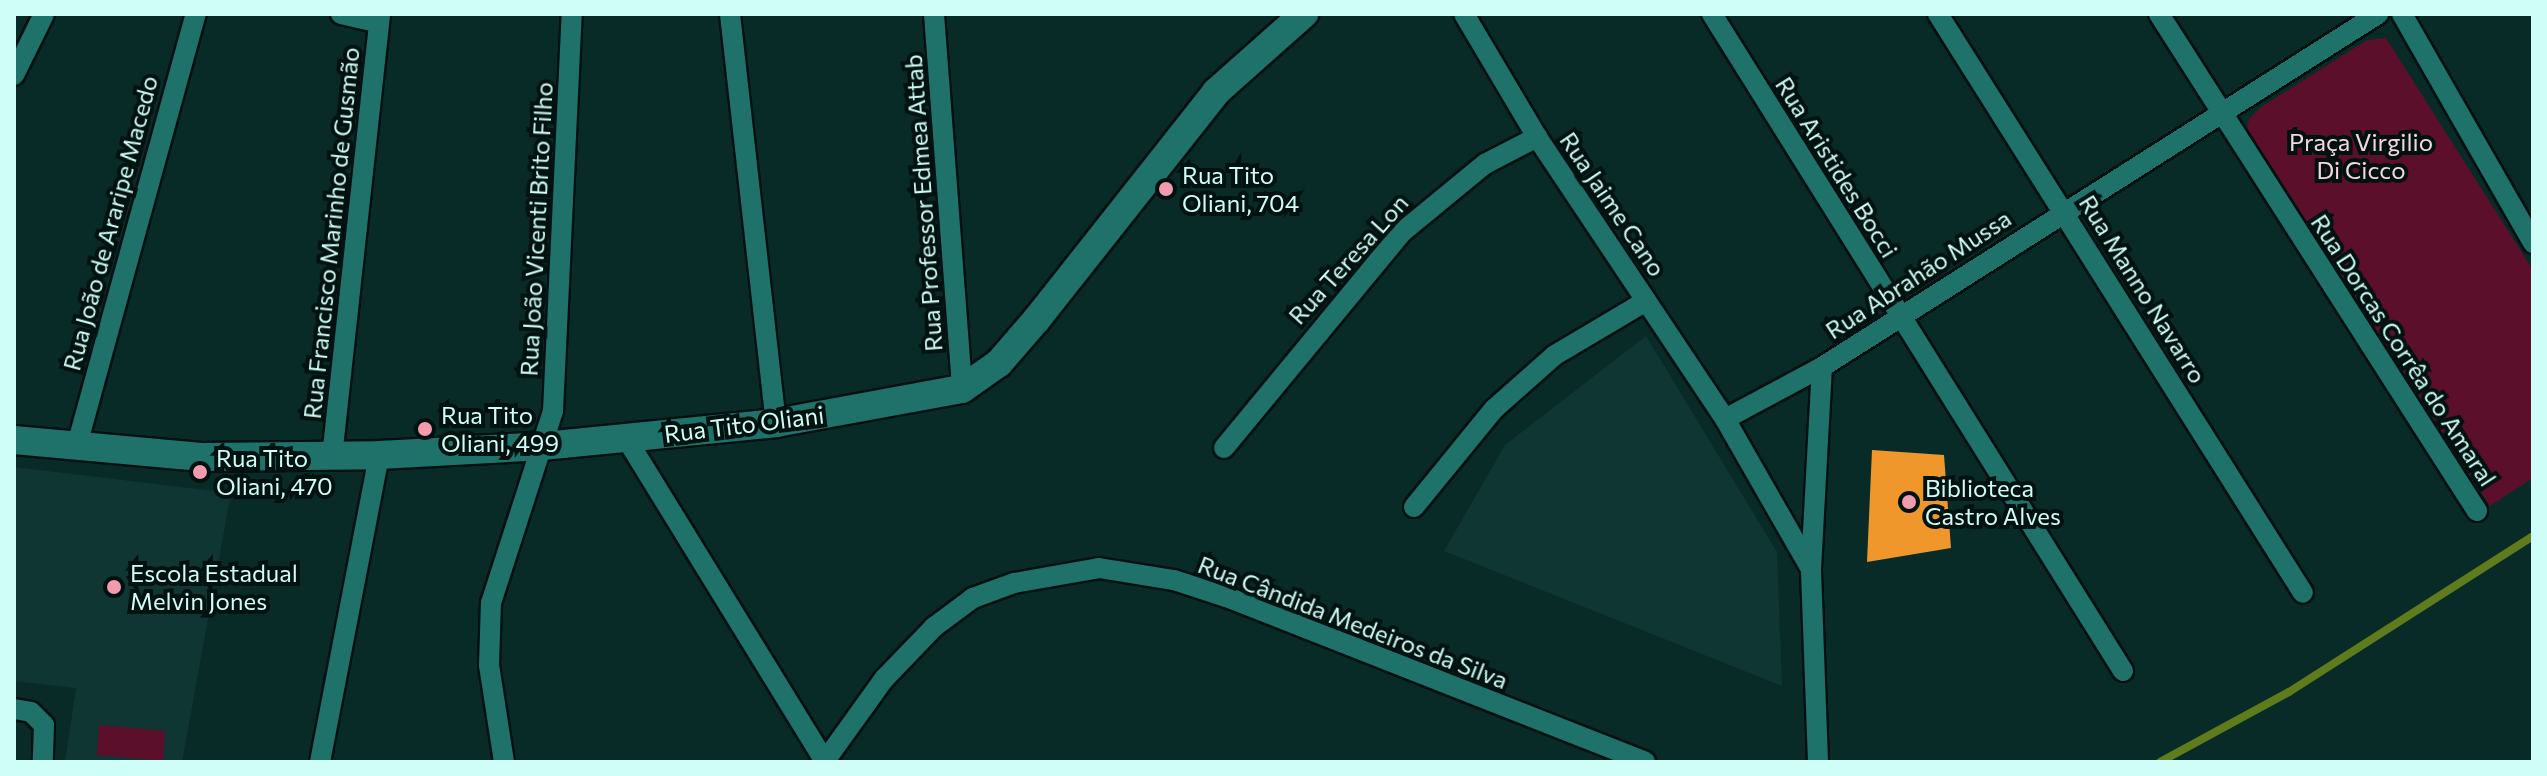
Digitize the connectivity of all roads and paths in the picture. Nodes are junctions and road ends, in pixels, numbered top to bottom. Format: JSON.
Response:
{"nodes":[{"id":1,"x":44,"y":14,"type":"edge"},
{"id":2,"x":196,"y":14,"type":"edge"},
{"id":3,"x":341,"y":14,"type":"edge"},
{"id":4,"x":572,"y":14,"type":"edge"},
{"id":5,"x":730,"y":14,"type":"edge"},
{"id":6,"x":934,"y":14,"type":"edge"},
{"id":7,"x":1304,"y":14,"type":"edge"},
{"id":8,"x":1464,"y":14,"type":"edge"},
{"id":9,"x":1712,"y":14,"type":"edge"},
{"id":10,"x":1938,"y":14,"type":"edge"},
{"id":11,"x":2159,"y":14,"type":"edge"},
{"id":12,"x":2378,"y":14,"type":"edge"},
{"id":13,"x":2402,"y":14,"type":"edge"},
{"id":14,"x":380,"y":19,"type":"edge"},
{"id":15,"x":14,"y":75,"type":"edge"},
{"id":16,"x":2219,"y":112,"type":"junction"},
{"id":17,"x":1537,"y":137,"type":"junction"},
{"id":18,"x":2063,"y":210,"type":"junction"},
{"id":19,"x":2533,"y":243,"type":"edge"},
{"id":20,"x":1646,"y":301,"type":"junction"},
{"id":21,"x":1899,"y":317,"type":"junction"},
{"id":22,"x":1822,"y":367,"type":"junction"},
{"id":23,"x":962,"y":389,"type":"junction"},
{"id":24,"x":1725,"y":419,"type":"junction"},
{"id":25,"x":776,"y":423,"type":"junction"},
{"id":26,"x":626,"y":438,"type":"junction"},
{"id":27,"x":14,"y":440,"type":"edge"},
{"id":28,"x":77,"y":445,"type":"junction"},
{"id":29,"x":543,"y":446,"type":"junction"},
{"id":30,"x":1224,"y":448,"type":"dead end"},
{"id":31,"x":379,"y":455,"type":"junction"},
{"id":32,"x":332,"y":457,"type":"junction"},
{"id":33,"x":1414,"y":507,"type":"dead end"},
{"id":34,"x":2477,"y":511,"type":"dead end"},
{"id":35,"x":1811,"y":569,"type":"junction"},
{"id":36,"x":2303,"y":593,"type":"dead end"},
{"id":37,"x":2123,"y":671,"type":"dead end"},
{"id":38,"x":16,"y":709,"type":"edge"},
{"id":39,"x":43,"y":762,"type":"edge"},
{"id":40,"x":320,"y":762,"type":"edge"},
{"id":41,"x":504,"y":762,"type":"edge"},
{"id":42,"x":825,"y":762,"type":"edge"},
{"id":43,"x":1645,"y":762,"type":"edge"},
{"id":44,"x":1818,"y":762,"type":"edge"}],
"edges":[{"from":1,"to":15,"type":"street"},
{"from":2,"to":28,"type":"street","name":"Rua João de Araripe Macedo"},
{"from":3,"to":14,"type":"street"},
{"from":4,"to":29,"type":"street","name":"Rua João Vicenti Brito Filho"},
{"from":5,"to":25,"type":"street"},
{"from":6,"to":23,"type":"street","name":"Rua Professor Edmea Attab"},
{"from":7,"to":23,"type":"street","name":"Rua Tito Oliani"},
{"from":8,"to":17,"type":"street","name":"Rua Jaime Cano"},
{"from":9,"to":21,"type":"street","name":"Rua Aristides Bocci"},
{"from":10,"to":18,"type":"street","name":"Rua Manno Navarro"},
{"from":11,"to":16,"type":"street","name":"Rua Dorcas Corrêa do Amaral"},
{"from":12,"to":16,"type":"street","name":"Rua Abrahão Mussa"},
{"from":13,"to":19,"type":"street"},
{"from":14,"to":32,"type":"street","name":"Rua Francisco Marinho de Gusmão"},
{"from":16,"to":18,"type":"street","name":"Rua Abrahão Mussa"},
{"from":16,"to":34,"type":"street","name":"Rua Dorcas Corrêa do Amaral"},
{"from":17,"to":20,"type":"street","name":"Rua Jaime Cano"},
{"from":17,"to":30,"type":"street","name":"Rua Teresa Lon"},
{"from":18,"to":21,"type":"street","name":"Rua Abrahão Mussa"},
{"from":18,"to":36,"type":"street","name":"Rua Manno Navarro"},
{"from":20,"to":24,"type":"street","name":"Rua Jaime Cano"},
{"from":20,"to":33,"type":"street"},
{"from":21,"to":22,"type":"street","name":"Rua Abrahão Mussa"},
{"from":21,"to":37,"type":"street","name":"Rua Aristides Bocci"},
{"from":22,"to":24,"type":"street"},
{"from":22,"to":35,"type":"street","name":"Rua Abrahão Mussa"},
{"from":23,"to":25,"type":"street","name":"Rua Tito Oliani"},
{"from":24,"to":35,"type":"street","name":"Rua Jaime Cano"},
{"from":25,"to":26,"type":"street","name":"Rua Tito Oliani"},
{"from":26,"to":29,"type":"street","name":"Rua Tito Oliani"},
{"from":26,"to":42,"type":"street"},
{"from":27,"to":28,"type":"street","name":"Rua Tito Oliani"},
{"from":28,"to":32,"type":"street","name":"Rua Tito Oliani"},
{"from":29,"to":31,"type":"street","name":"Rua Tito Oliani"},
{"from":29,"to":41,"type":"street","name":"Rua João Vicenti Brito Filho"},
{"from":31,"to":32,"type":"street","name":"Rua Tito Oliani"},
{"from":31,"to":40,"type":"street"},
{"from":35,"to":44,"type":"street","name":"Rua Abrahão Mussa"},
{"from":38,"to":39,"type":"street"},
{"from":42,"to":43,"type":"street","name":"Rua Cândida Medeiros da Silva"}]}
